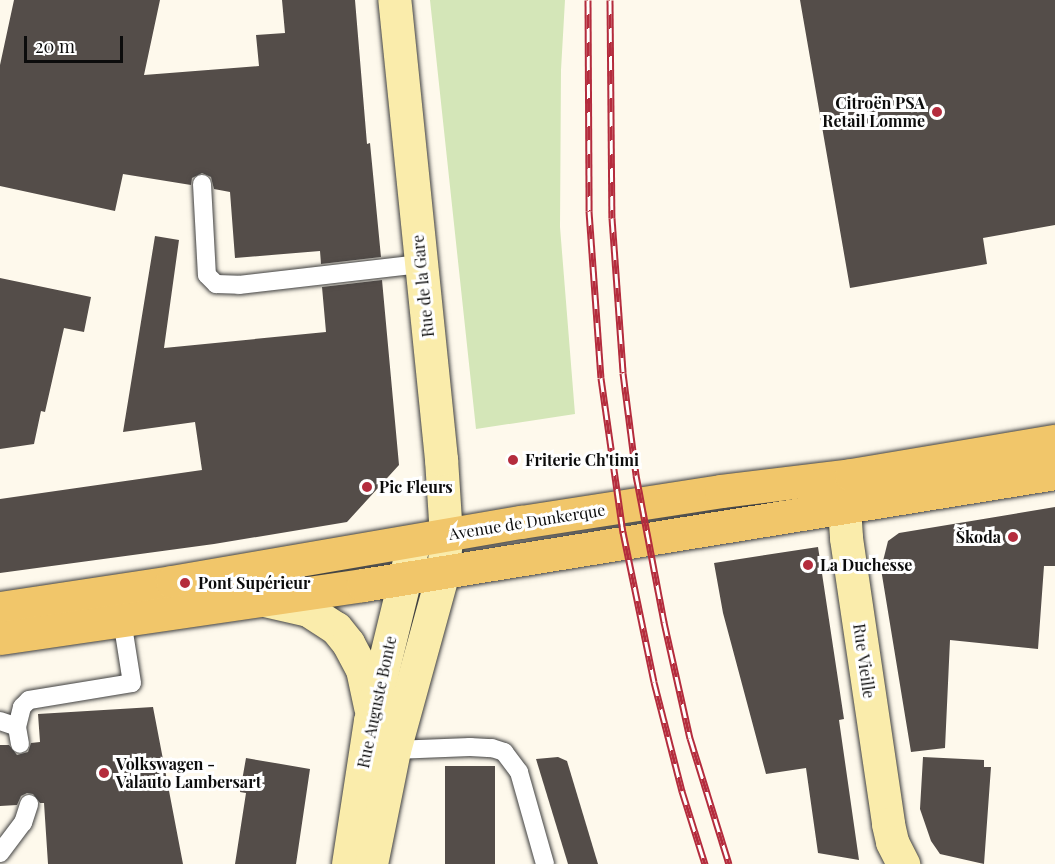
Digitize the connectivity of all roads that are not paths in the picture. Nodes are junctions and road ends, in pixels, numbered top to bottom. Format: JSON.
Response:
{"nodes":[{"id":1,"x":394,"y":0,"type":"edge"},
{"id":2,"x":202,"y":184,"type":"dead end"},
{"id":3,"x":420,"y":264,"type":"junction"},
{"id":4,"x":1055,"y":441,"type":"edge"},
{"id":5,"x":878,"y":471,"type":"junction"},
{"id":6,"x":1055,"y":473,"type":"edge"},
{"id":7,"x":843,"y":508,"type":"junction"},
{"id":8,"x":430,"y":539,"type":"junction"},
{"id":9,"x":443,"y":572,"type":"junction"},
{"id":10,"x":405,"y":578,"type":"junction"},
{"id":11,"x":264,"y":600,"type":"junction"},
{"id":12,"x":0,"y":608,"type":"edge"},
{"id":13,"x":122,"y":620,"type":"junction"},
{"id":14,"x":0,"y":638,"type":"edge"},
{"id":15,"x":0,"y":721,"type":"edge"},
{"id":16,"x":370,"y":721,"type":"junction"},
{"id":17,"x":394,"y":750,"type":"junction"},
{"id":18,"x":29,"y":804,"type":"dead end"},
{"id":19,"x":0,"y":853,"type":"edge"},
{"id":20,"x":348,"y":864,"type":"edge"},
{"id":21,"x":370,"y":864,"type":"edge"},
{"id":22,"x":545,"y":864,"type":"edge"},
{"id":23,"x":903,"y":864,"type":"edge"}],
"edges":[{"from":1,"to":3,"type":"street","name":"Rue de la Gare"},
{"from":2,"to":3,"type":"lane"},
{"from":3,"to":8,"type":"street","name":"Rue de la Gare"},
{"from":4,"to":5,"type":"main road","name":"Avenue de Dunkerque"},
{"from":5,"to":7,"type":"street"},
{"from":5,"to":8,"type":"main road","name":"Avenue de Dunkerque"},
{"from":6,"to":7,"type":"main road"},
{"from":7,"to":9,"type":"main road"},
{"from":7,"to":23,"type":"street","name":"Rue Vieille"},
{"from":8,"to":9,"type":"street","name":"Rue de la Gare"},
{"from":8,"to":10,"type":"street","name":"Rue Auguste Bonte"},
{"from":8,"to":12,"type":"main road","name":"Avenue de Dunkerque"},
{"from":9,"to":10,"type":"main road"},
{"from":9,"to":17,"type":"street","name":"Rue Auguste Bonte"},
{"from":10,"to":11,"type":"main road"},
{"from":10,"to":16,"type":"street","name":"Rue Auguste Bonte"},
{"from":11,"to":13,"type":"main road"},
{"from":11,"to":16,"type":"street"},
{"from":13,"to":14,"type":"main road"},
{"from":13,"to":15,"type":"lane"},
{"from":16,"to":20,"type":"street","name":"Rue Auguste Bonte"},
{"from":17,"to":21,"type":"street","name":"Rue Auguste Bonte"},
{"from":17,"to":22,"type":"lane"},
{"from":18,"to":19,"type":"lane"}]}
